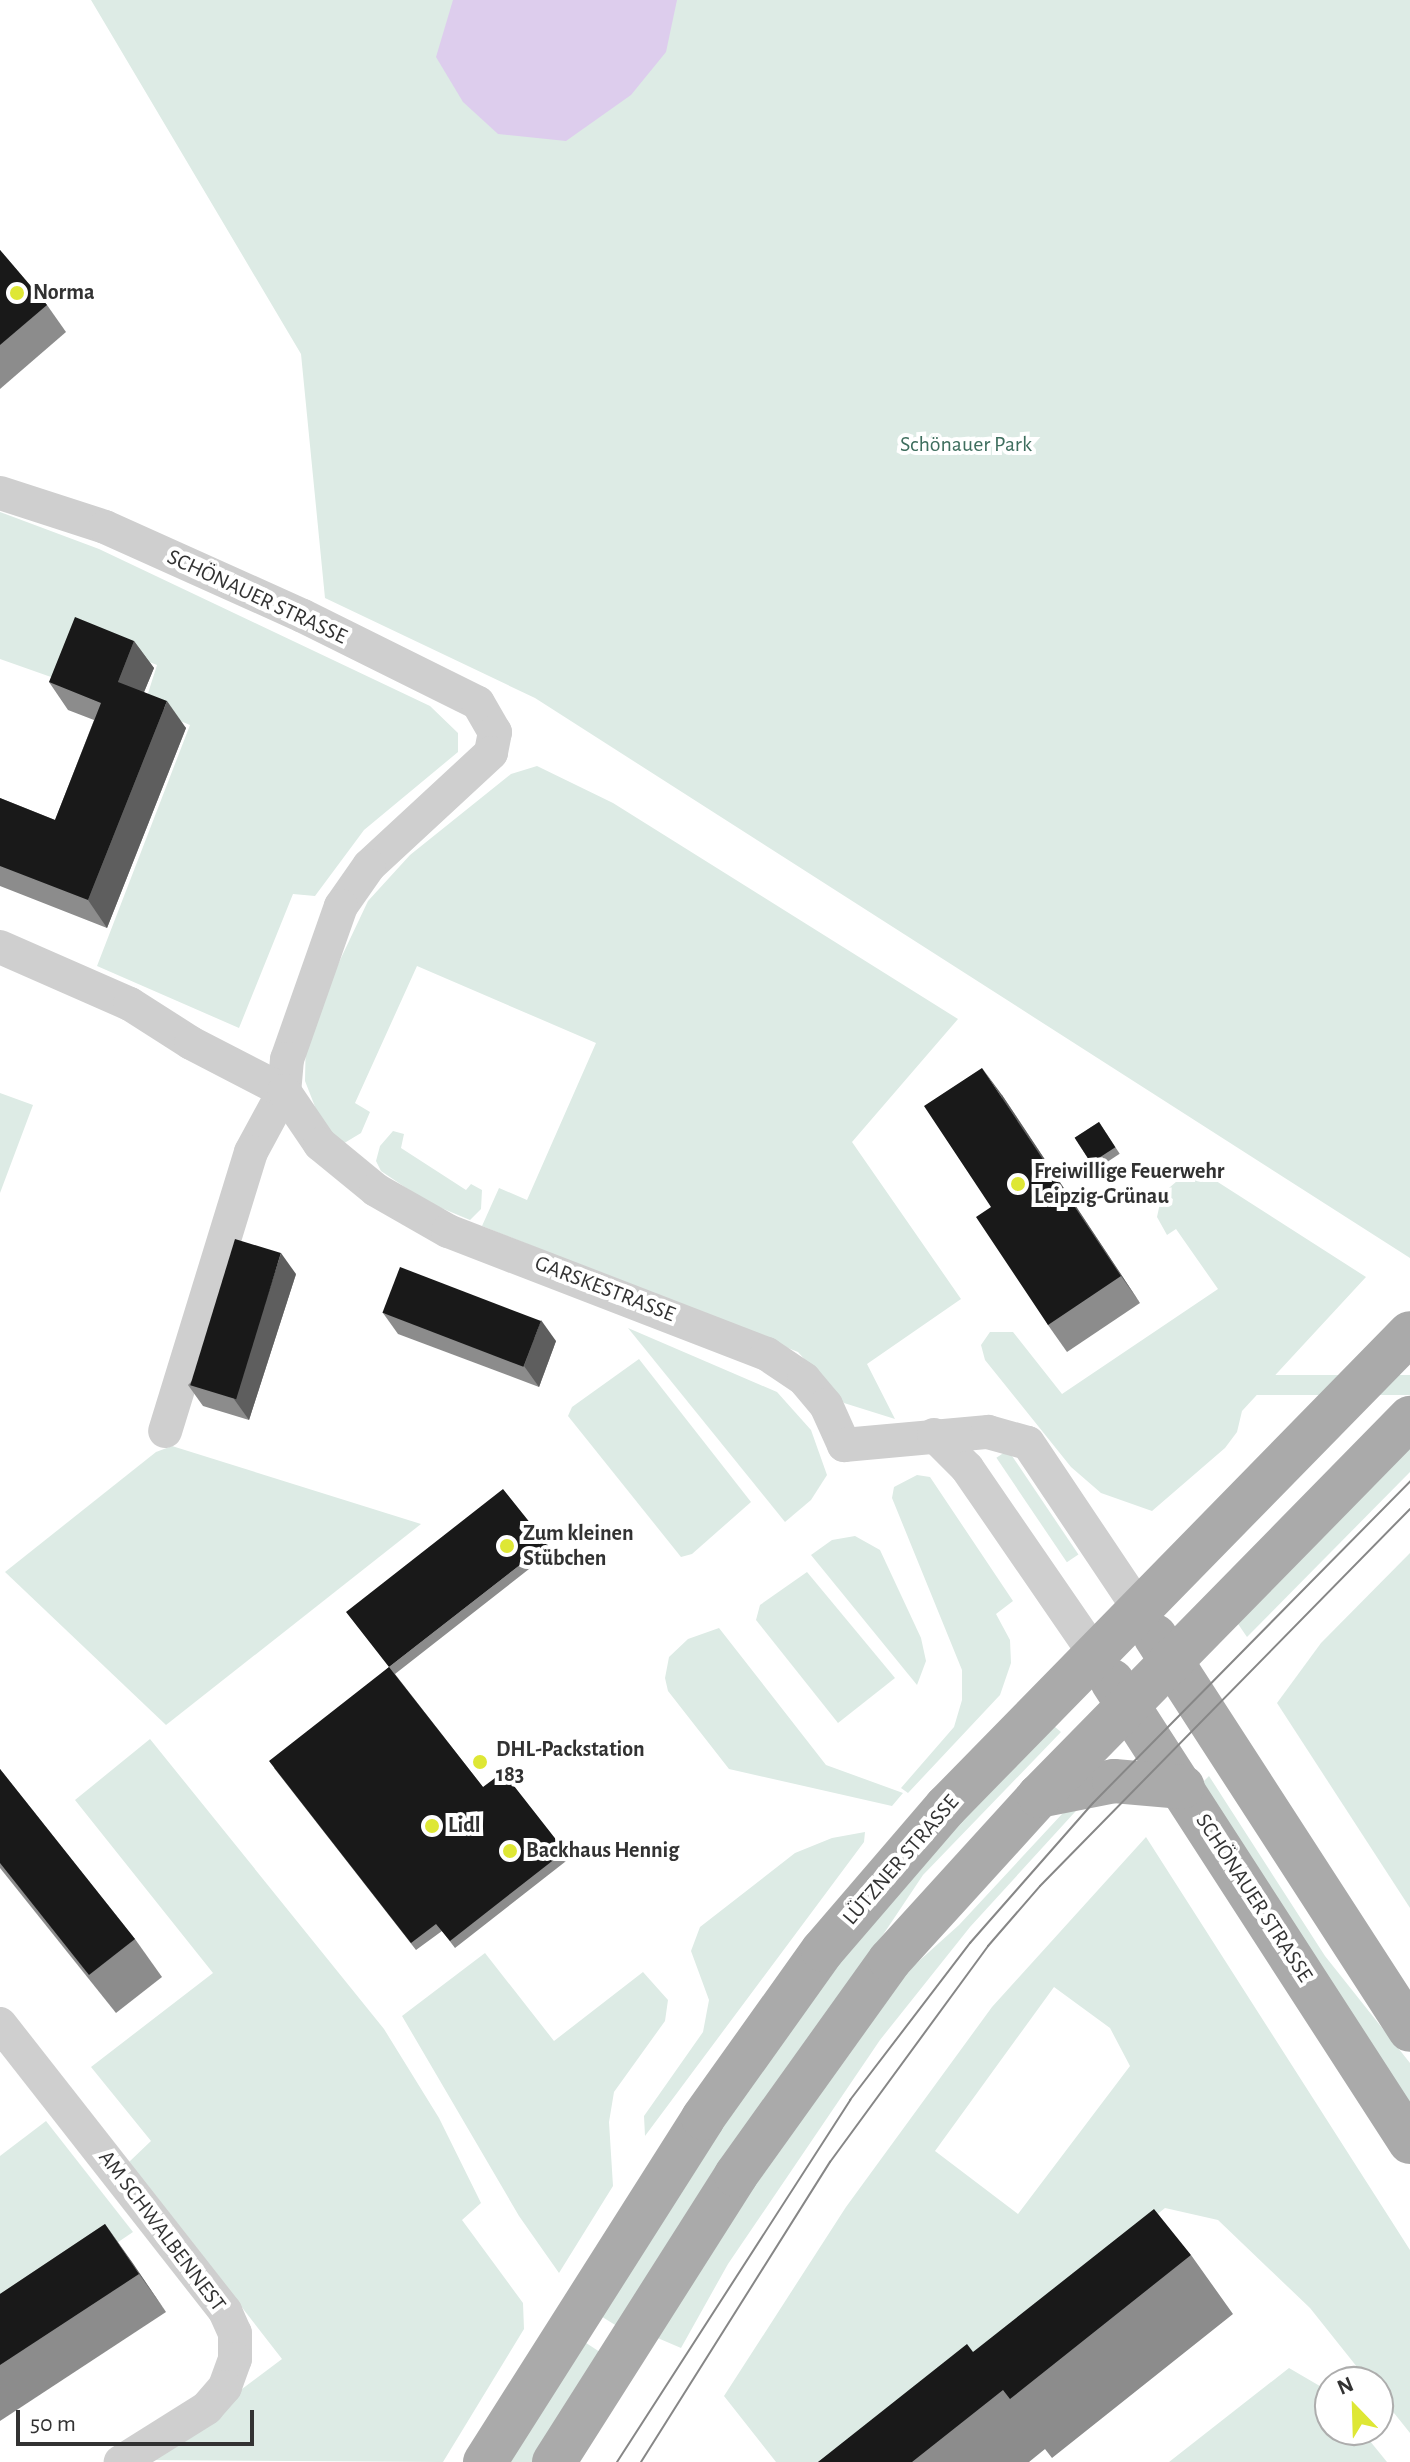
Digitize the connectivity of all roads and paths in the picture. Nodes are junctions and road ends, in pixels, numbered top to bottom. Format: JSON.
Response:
{"nodes":[{"id":1,"x":0,"y":493,"type":"edge"},
{"id":2,"x":0,"y":947,"type":"edge"},
{"id":3,"x":284,"y":1091,"type":"junction"},
{"id":4,"x":1410,"y":1333,"type":"edge"},
{"id":5,"x":1410,"y":1418,"type":"edge"},
{"id":6,"x":165,"y":1431,"type":"dead end"},
{"id":7,"x":934,"y":1435,"type":"junction"},
{"id":8,"x":1140,"y":1610,"type":"junction"},
{"id":9,"x":1096,"y":1656,"type":"junction"},
{"id":10,"x":1170,"y":1661,"type":"junction"},
{"id":11,"x":1128,"y":1705,"type":"junction"},
{"id":12,"x":1183,"y":1787,"type":"junction"},
{"id":13,"x":1039,"y":1796,"type":"junction"},
{"id":14,"x":0,"y":2024,"type":"edge"},
{"id":15,"x":1410,"y":2030,"type":"edge"},
{"id":16,"x":1410,"y":2142,"type":"edge"},
{"id":17,"x":121,"y":2462,"type":"edge"},
{"id":18,"x":485,"y":2462,"type":"edge"},
{"id":19,"x":554,"y":2462,"type":"edge"}],
"edges":[{"from":1,"to":3,"type":"street","name":"SCHÖNAUER STRASSE"},
{"from":2,"to":3,"type":"street","name":"GARSKESTRASSE"},
{"from":3,"to":6,"type":"street"},
{"from":3,"to":7,"type":"street","name":"GARSKESTRASSE"},
{"from":4,"to":8,"type":"main road","name":"LÜTZNER STRASSE"},
{"from":5,"to":10,"type":"main road"},
{"from":7,"to":8,"type":"street","name":"GARSKESTRASSE"},
{"from":7,"to":9,"type":"street"},
{"from":8,"to":9,"type":"main road","name":"LÜTZNER STRASSE"},
{"from":8,"to":10,"type":"main road"},
{"from":9,"to":11,"type":"main road","name":"SCHÖNAUER STRASSE"},
{"from":9,"to":18,"type":"main road","name":"LÜTZNER STRASSE"},
{"from":10,"to":11,"type":"main road"},
{"from":10,"to":15,"type":"main road"},
{"from":11,"to":12,"type":"main road","name":"SCHÖNAUER STRASSE"},
{"from":11,"to":13,"type":"main road"},
{"from":12,"to":13,"type":"main road"},
{"from":12,"to":16,"type":"main road","name":"SCHÖNAUER STRASSE"},
{"from":13,"to":19,"type":"main road"},
{"from":14,"to":17,"type":"street","name":"AM SCHWALBENNEST"}]}
